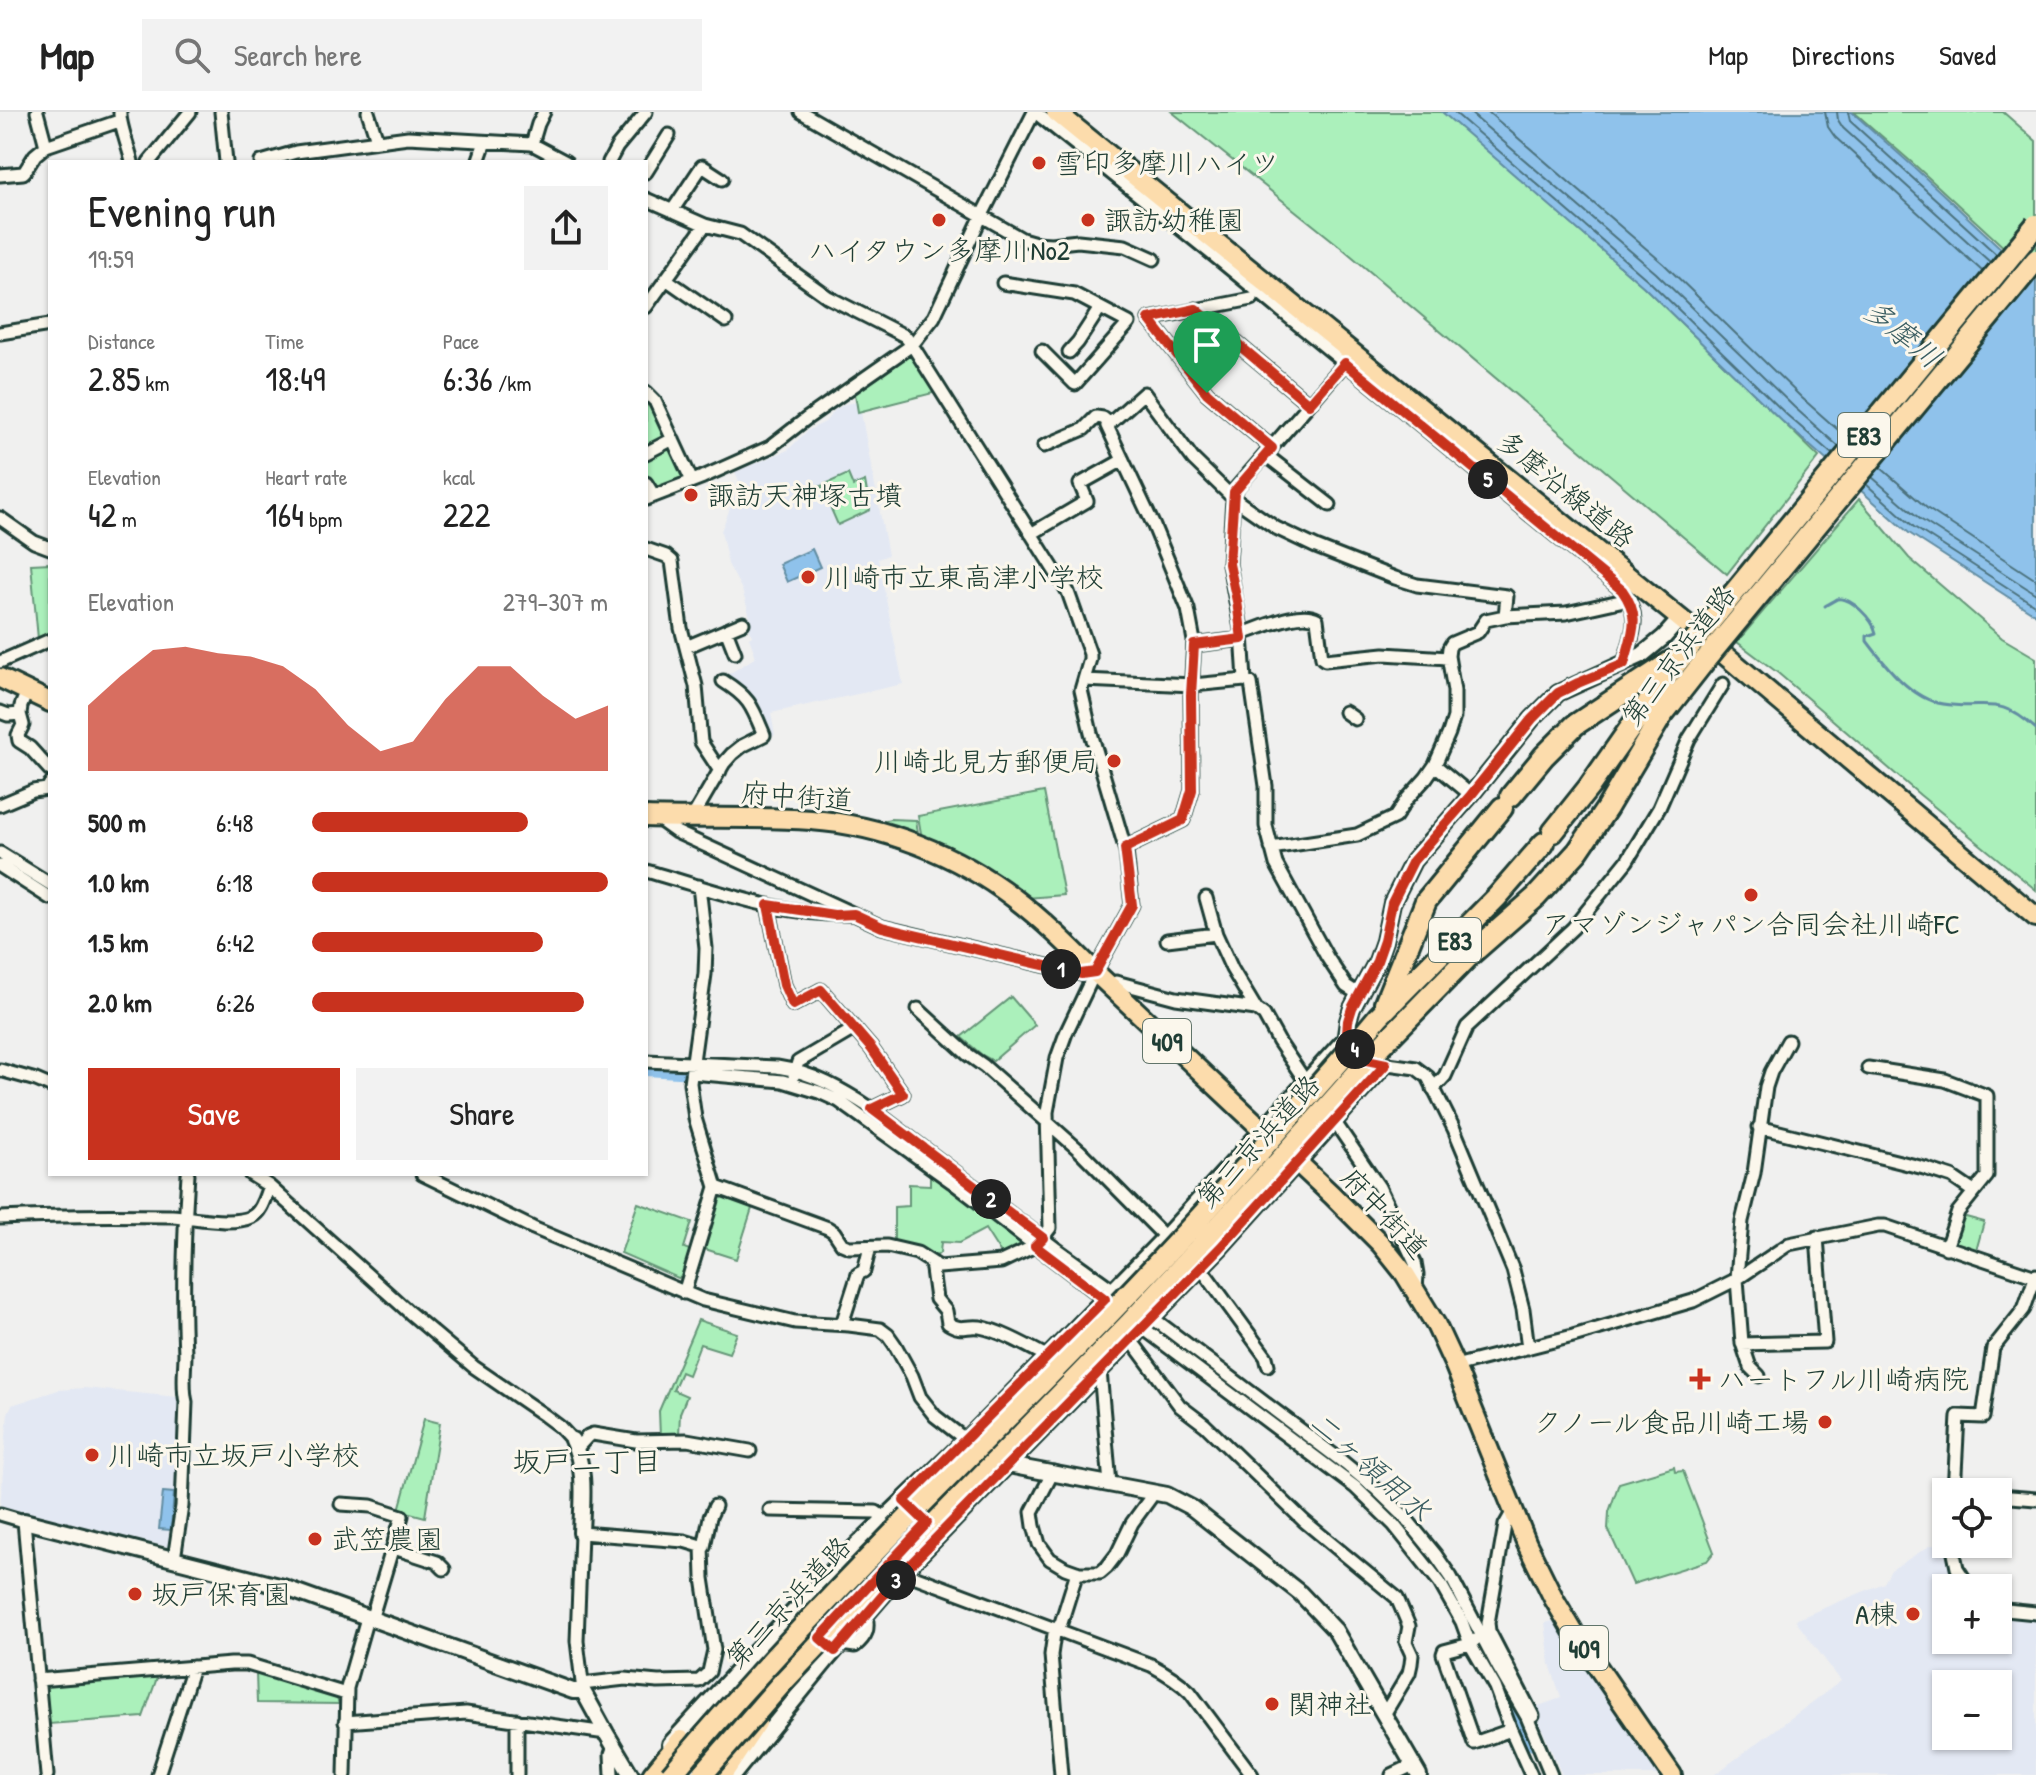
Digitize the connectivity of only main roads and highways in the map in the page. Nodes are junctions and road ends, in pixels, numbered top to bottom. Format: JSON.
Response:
{"nodes":[{"id":1,"x":1056,"y":112,"type":"edge"},
{"id":2,"x":2036,"y":225,"type":"edge"},
{"id":3,"x":2036,"y":260,"type":"edge"},
{"id":4,"x":1688,"y":648,"type":"junction"},
{"id":5,"x":0,"y":678,"type":"edge"},
{"id":6,"x":48,"y":701,"type":"edge"},
{"id":7,"x":651,"y":817,"type":"edge"},
{"id":8,"x":2036,"y":917,"type":"edge"},
{"id":9,"x":1378,"y":1017,"type":"junction"},
{"id":10,"x":1364,"y":1043,"type":"junction"},
{"id":11,"x":856,"y":1570,"type":"junction"},
{"id":12,"x":782,"y":1683,"type":"junction"},
{"id":13,"x":653,"y":1775,"type":"edge"},
{"id":14,"x":671,"y":1775,"type":"edge"},
{"id":15,"x":700,"y":1775,"type":"edge"},
{"id":16,"x":721,"y":1775,"type":"edge"},
{"id":17,"x":1672,"y":1775,"type":"edge"}],
"edges":[{"from":1,"to":8,"type":"main road","name":"多摩沿線道路"},
{"from":2,"to":4,"type":"highway","name":"第三京浜道路","number":"E83","bridge":true},
{"from":3,"to":10,"type":"highway","name":"第三京浜道路","number":"E83","bridge":true},
{"from":4,"to":9,"type":"highway","name":"第三京浜道路","number":"E83"},
{"from":4,"to":9,"type":"highway"},
{"from":5,"to":6,"type":"main road"},
{"from":7,"to":17,"type":"main road","name":"府中街道","number":"409"},
{"from":9,"to":10,"type":"highway","name":"第三京浜道路","number":"E83"},
{"from":10,"to":11,"type":"highway","name":"第三京浜道路","number":"E83","bridge":true},
{"from":10,"to":12,"type":"highway","name":"第三京浜道路","number":"E83","bridge":true},
{"from":11,"to":13,"type":"highway","bridge":true},
{"from":11,"to":14,"type":"highway","name":"第三京浜道路","number":"E83","bridge":true},
{"from":12,"to":15,"type":"highway","name":"第三京浜道路","number":"E83","bridge":true},
{"from":12,"to":16,"type":"highway","bridge":true}]}
